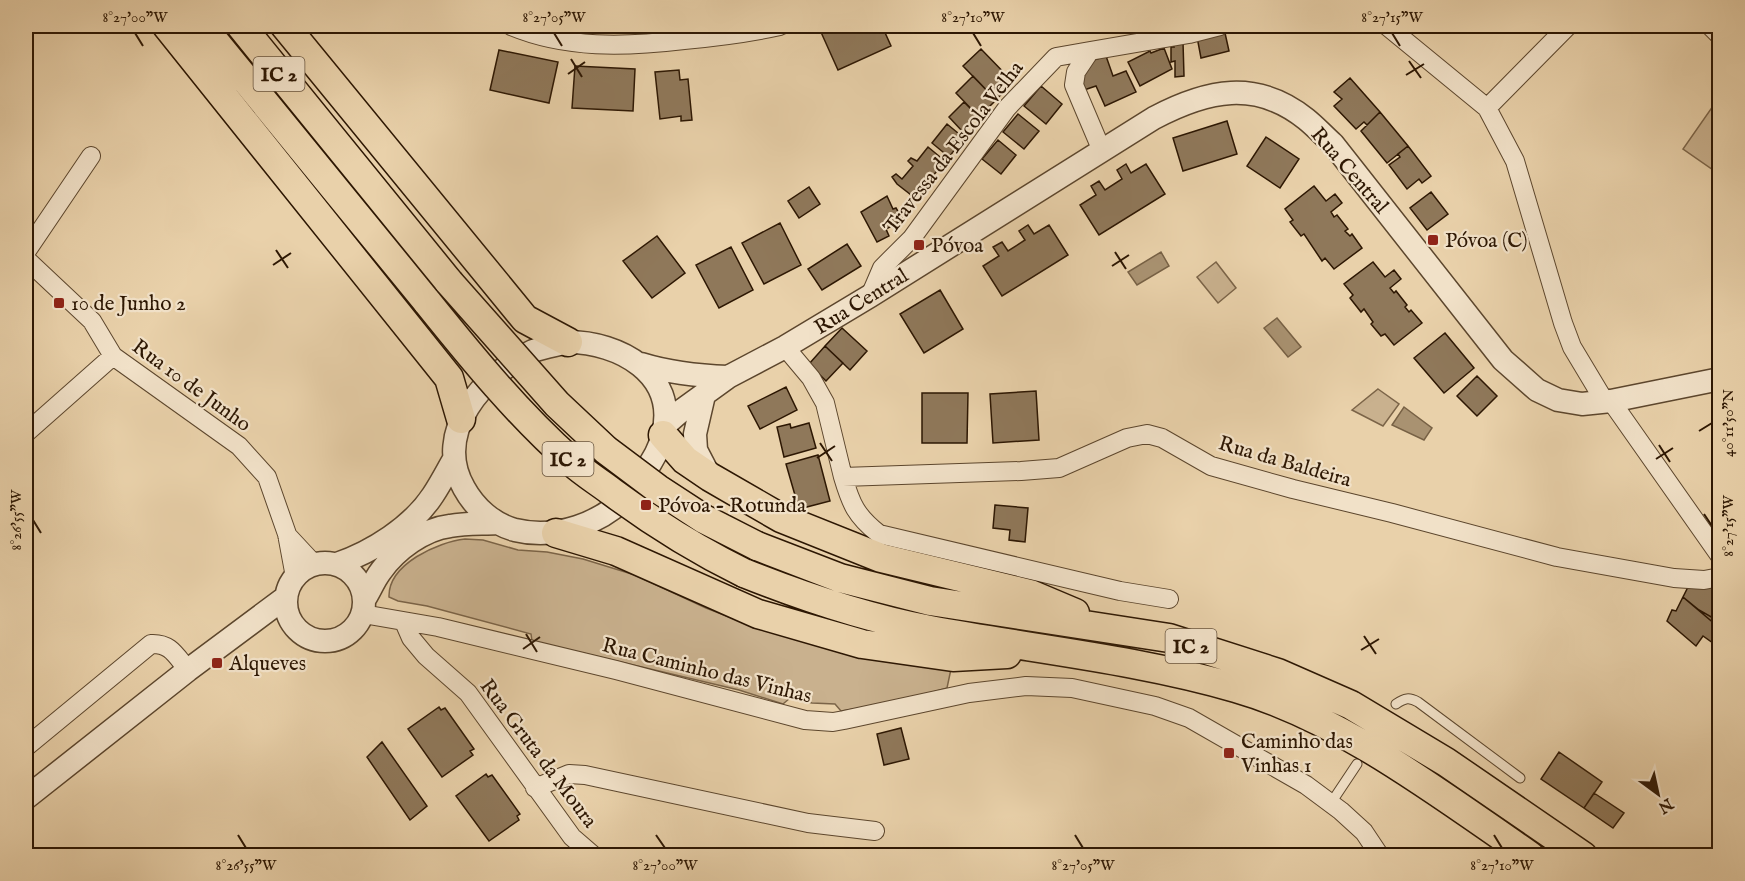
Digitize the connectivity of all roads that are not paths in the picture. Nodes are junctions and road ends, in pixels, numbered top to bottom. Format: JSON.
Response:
{"nodes":[{"id":1,"x":167,"y":26,"type":"edge"},
{"id":2,"x":202,"y":26,"type":"edge"},
{"id":3,"x":241,"y":26,"type":"edge"},
{"id":4,"x":285,"y":26,"type":"edge"},
{"id":5,"x":511,"y":26,"type":"edge"},
{"id":6,"x":780,"y":26,"type":"edge"},
{"id":7,"x":1220,"y":26,"type":"edge"},
{"id":8,"x":1387,"y":26,"type":"edge"},
{"id":9,"x":1568,"y":26,"type":"edge"},
{"id":10,"x":1710,"y":26,"type":"edge"},
{"id":11,"x":1719,"y":36,"type":"edge"},
{"id":12,"x":1090,"y":51,"type":"junction"},
{"id":13,"x":1487,"y":108,"type":"junction"},
{"id":14,"x":1102,"y":151,"type":"junction"},
{"id":15,"x":91,"y":156,"type":"dead end"},
{"id":16,"x":26,"y":252,"type":"edge"},
{"id":17,"x":26,"y":259,"type":"edge"},
{"id":18,"x":870,"y":296,"type":"junction"},
{"id":19,"x":568,"y":342,"type":"junction"},
{"id":20,"x":784,"y":347,"type":"junction"},
{"id":21,"x":113,"y":356,"type":"junction"},
{"id":22,"x":641,"y":364,"type":"junction"},
{"id":23,"x":728,"y":377,"type":"junction"},
{"id":24,"x":1719,"y":379,"type":"edge"},
{"id":25,"x":704,"y":395,"type":"junction"},
{"id":26,"x":1608,"y":402,"type":"junction"},
{"id":27,"x":461,"y":419,"type":"junction"},
{"id":28,"x":664,"y":430,"type":"junction"},
{"id":29,"x":26,"y":433,"type":"edge"},
{"id":30,"x":454,"y":459,"type":"junction"},
{"id":31,"x":710,"y":477,"type":"junction"},
{"id":32,"x":843,"y":477,"type":"junction"},
{"id":33,"x":498,"y":523,"type":"junction"},
{"id":34,"x":556,"y":533,"type":"junction"},
{"id":35,"x":287,"y":534,"type":"junction"},
{"id":36,"x":1719,"y":556,"type":"edge"},
{"id":37,"x":326,"y":564,"type":"junction"},
{"id":38,"x":1719,"y":577,"type":"edge"},
{"id":39,"x":290,"y":597,"type":"junction"},
{"id":40,"x":1169,"y":599,"type":"dead end"},
{"id":41,"x":363,"y":607,"type":"junction"},
{"id":42,"x":404,"y":622,"type":"junction"},
{"id":43,"x":1115,"y":630,"type":"junction"},
{"id":44,"x":1060,"y":652,"type":"junction"},
{"id":45,"x":188,"y":670,"type":"junction"},
{"id":46,"x":1396,"y":704,"type":"dead end"},
{"id":47,"x":26,"y":747,"type":"edge"},
{"id":48,"x":1357,"y":764,"type":"dead end"},
{"id":49,"x":1520,"y":778,"type":"dead end"},
{"id":50,"x":535,"y":788,"type":"junction"},
{"id":51,"x":26,"y":798,"type":"edge"},
{"id":52,"x":1331,"y":803,"type":"junction"},
{"id":53,"x":875,"y":831,"type":"dead end"},
{"id":54,"x":594,"y":855,"type":"edge"},
{"id":55,"x":1380,"y":855,"type":"edge"},
{"id":56,"x":1530,"y":855,"type":"edge"},
{"id":57,"x":1583,"y":855,"type":"edge"}],
"edges":[{"from":1,"to":27,"type":"highway"},
{"from":2,"to":44,"type":"highway","number":"IC 2","bridge":true},
{"from":3,"to":43,"type":"highway","number":"IC 2","bridge":true},
{"from":4,"to":19,"type":"highway"},
{"from":5,"to":6,"type":"street"},
{"from":7,"to":12,"type":"street","name":"Travessa da Escola Velha"},
{"from":8,"to":13,"type":"street"},
{"from":9,"to":13,"type":"street"},
{"from":10,"to":11,"type":"street"},
{"from":12,"to":14,"type":"street"},
{"from":12,"to":18,"type":"street","name":"Travessa da Escola Velha"},
{"from":13,"to":26,"type":"street"},
{"from":14,"to":18,"type":"street","name":"Rua Central"},
{"from":14,"to":26,"type":"street","name":"Rua Central"},
{"from":15,"to":16,"type":"street"},
{"from":17,"to":21,"type":"street","name":"Rua 10 de Junho"},
{"from":18,"to":20,"type":"street","name":"Rua Central"},
{"from":19,"to":22,"type":"street"},
{"from":19,"to":27,"type":"street"},
{"from":20,"to":23,"type":"street","name":"Rua Central"},
{"from":20,"to":32,"type":"street"},
{"from":21,"to":29,"type":"street"},
{"from":21,"to":35,"type":"street","name":"Rua 10 de Junho"},
{"from":22,"to":23,"type":"street","name":"Rua Central"},
{"from":22,"to":28,"type":"street"},
{"from":23,"to":25,"type":"street","name":"Rua Central"},
{"from":24,"to":26,"type":"street","name":"Rua Central"},
{"from":25,"to":28,"type":"street","name":"Rua Central"},
{"from":25,"to":31,"type":"street"},
{"from":26,"to":36,"type":"street"},
{"from":27,"to":30,"type":"street"},
{"from":28,"to":31,"type":"highway"},
{"from":28,"to":34,"type":"street"},
{"from":30,"to":33,"type":"street"},
{"from":30,"to":37,"type":"street"},
{"from":31,"to":43,"type":"highway"},
{"from":32,"to":38,"type":"street","name":"Rua da Baldeira"},
{"from":32,"to":40,"type":"street"},
{"from":33,"to":34,"type":"street"},
{"from":33,"to":41,"type":"street"},
{"from":34,"to":44,"type":"highway"},
{"from":35,"to":37,"type":"street","name":"Rua 10 de Junho"},
{"from":35,"to":39,"type":"street","name":"Rua 10 de Junho"},
{"from":37,"to":39,"type":"street"},
{"from":37,"to":41,"type":"street"},
{"from":39,"to":41,"type":"street"},
{"from":39,"to":45,"type":"street"},
{"from":41,"to":42,"type":"street","name":"Rua Caminho das Vinhas"},
{"from":42,"to":50,"type":"street","name":"Rua Gruta da Moura"},
{"from":42,"to":52,"type":"street","name":"Rua Caminho das Vinhas"},
{"from":43,"to":57,"type":"highway","number":"IC 2"},
{"from":44,"to":56,"type":"highway","number":"IC 2"},
{"from":45,"to":47,"type":"street"},
{"from":45,"to":51,"type":"street"},
{"from":46,"to":49,"type":"lane"},
{"from":48,"to":52,"type":"lane"},
{"from":50,"to":53,"type":"street"},
{"from":50,"to":54,"type":"street","name":"Rua Gruta da Moura"},
{"from":52,"to":55,"type":"street","name":"Rua Caminho das Vinhas"}]}
